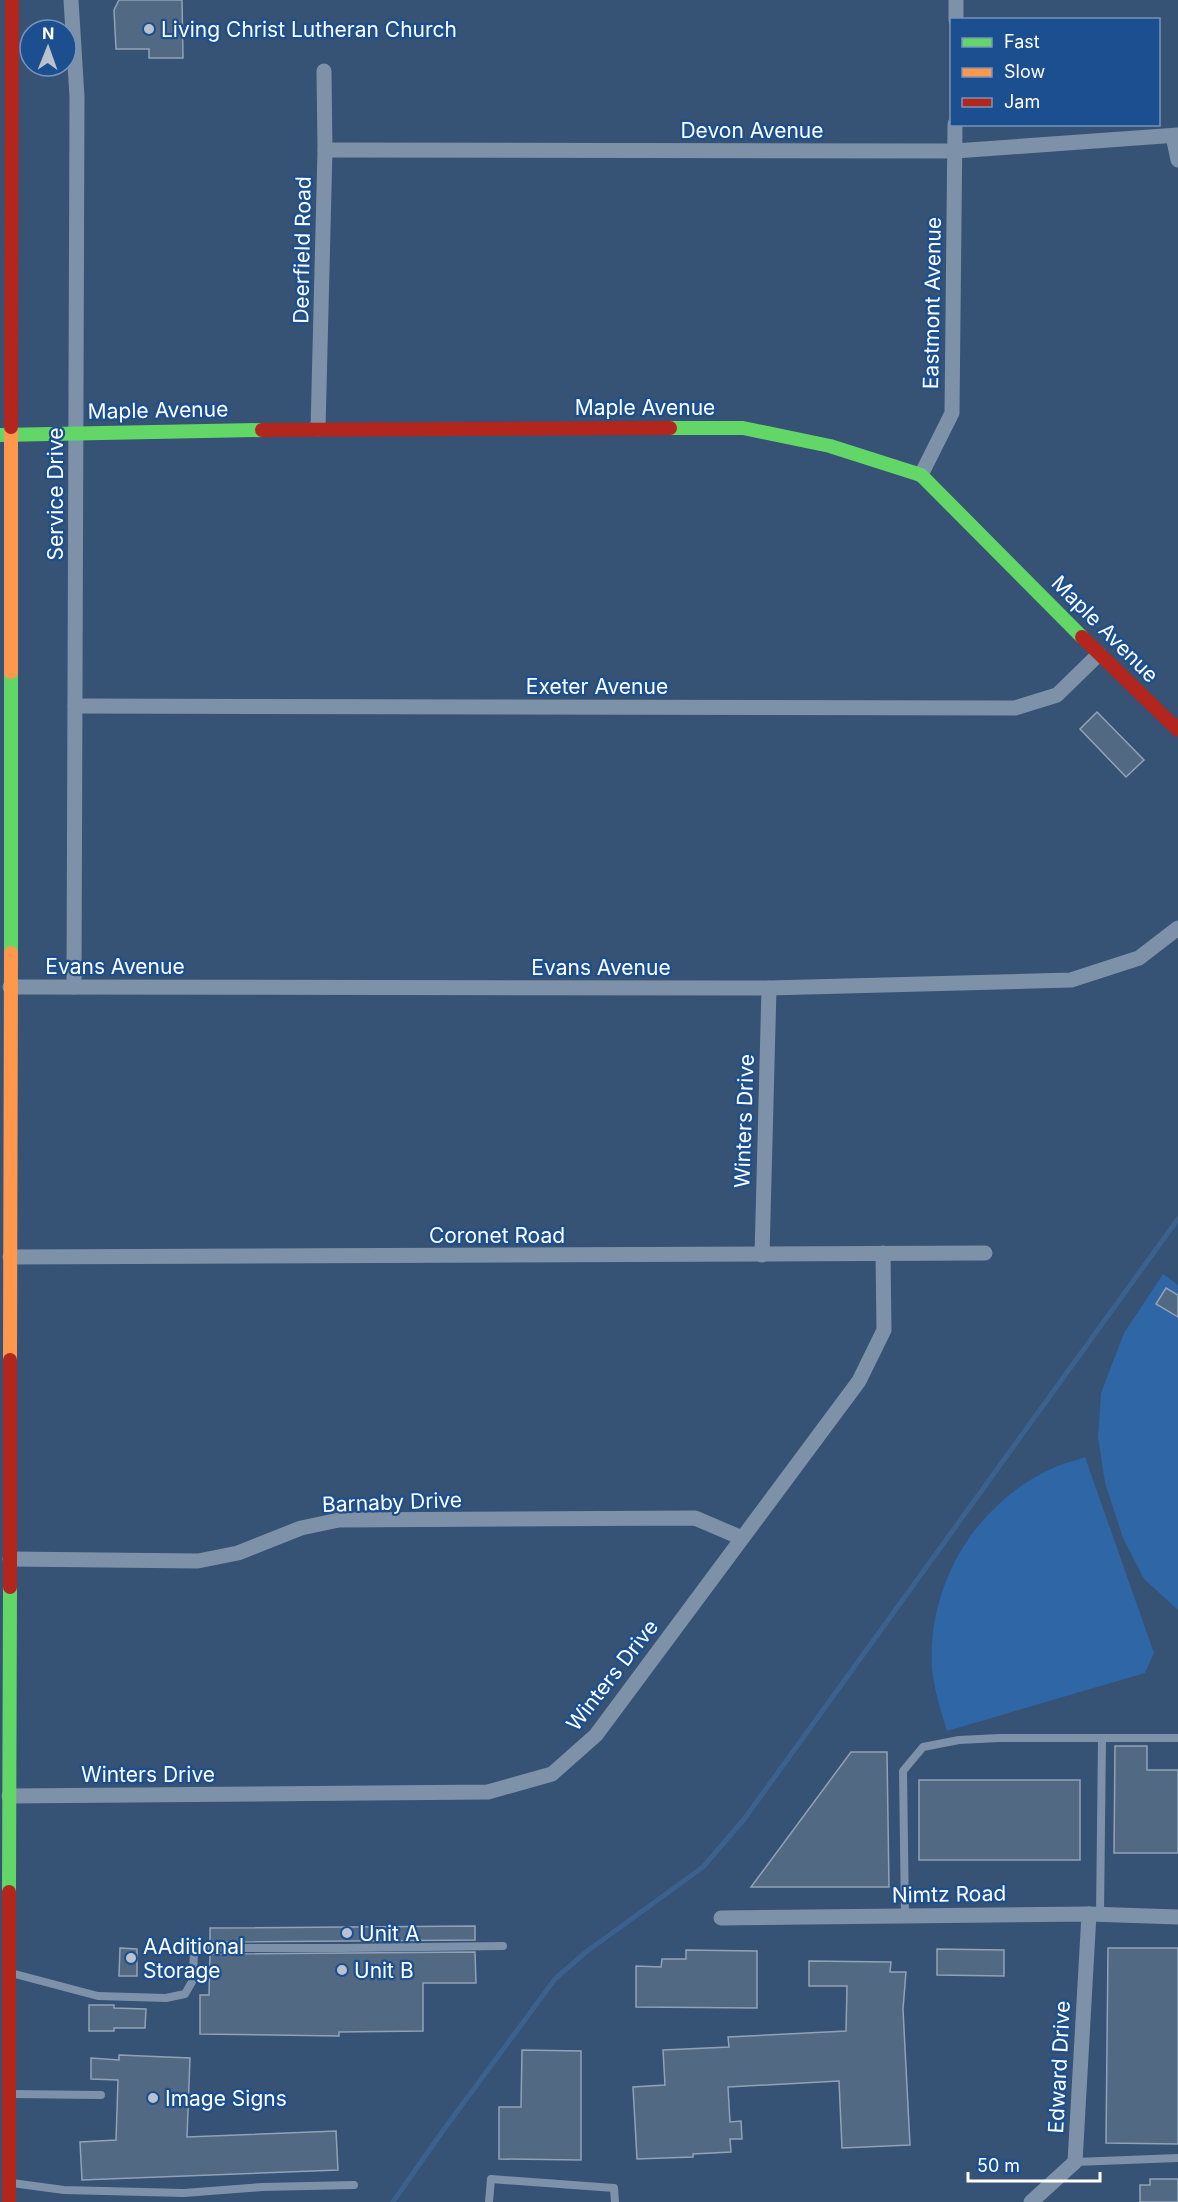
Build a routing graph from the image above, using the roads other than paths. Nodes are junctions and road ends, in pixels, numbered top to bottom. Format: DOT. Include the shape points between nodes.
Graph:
graph roads {
  1 [pos="12,0"];
  2 [pos="71,0"];
  3 [pos="956,0"];
  4 [pos="956,18"];
  5 [pos="324,72"];
  6 [pos="955,126"];
  7 [pos="1176,135"];
  8 [pos="325,150"];
  9 [pos="955,151"];
  10 [pos="1178,160"];
  11 [pos="318,429"];
  12 [pos="75,432"];
  13 [pos="6,434"];
  14 [pos="921,475"];
  15 [pos="1099,654"];
  16 [pos="5,674"];
  17 [pos="75,706"];
  18 [pos="1178,730"];
  19 [pos="1178,928"];
  20 [pos="10,987"];
  21 [pos="74,987"];
  22 [pos="769,988"];
  23 [pos="883,1253"];
  24 [pos="985,1253"];
  25 [pos="762,1255"];
  26 [pos="10,1257"];
  27 [pos="742,1538"];
  28 [pos="10,1559"];
  29 [pos="1102,1738"];
  30 [pos="1178,1738"];
  31 [pos="6,1805"];
  32 [pos="1095,1914"];
  33 [pos="905,1916"];
  34 [pos="1178,1917"];
  35 [pos="721,1918"];
  36 [pos="503,1946"];
  37 [pos="9,1972"];
  38 [pos="9,2094"];
  39 [pos="101,2095"];
  40 [pos="1178,2158"];
  41 [pos="1075,2162"];
  42 [pos="9,2182"];
  43 [pos="354,2185"];
  44 [pos="9,2202"];
  45 [pos="489,2202"];
  46 [pos="615,2202"];
  47 [pos="1030,2202"];
  1 -- 13 [label="main road"];
  2 -- 12 [label="street, Service Drive" via="77,97"];
  3 -- 4 [label="street"];
  5 -- 8 [label="street, Deerfield Road"];
  6 -- 9 [label="street, Eastmont Avenue"];
  7 -- 9 [label="street, Devon Avenue"];
  7 -- 10 [label="street"];
  8 -- 9 [label="street, Devon Avenue"];
  8 -- 11 [label="street, Deerfield Road"];
  9 -- 14 [label="street, Eastmont Avenue" via="952,413"];
  11 -- 12 [label="main road, Maple Avenue"];
  11 -- 14 [label="main road, Maple Avenue" via="743,428 830,446"];
  12 -- 13 [label="main road, Maple Avenue"];
  12 -- 17 [label="street, Service Drive"];
  13 -- 16 [label="main road"];
  14 -- 15 [label="main road, Maple Avenue"];
  15 -- 17 [label="street, Exeter Avenue" via="1057,695 1015,708"];
  15 -- 18 [label="main road, Maple Avenue"];
  16 -- 20 [label="main road"];
  17 -- 21 [label="street, Service Drive"];
  19 -- 22 [label="street, Evans Avenue" via="1139,958 1071,980"];
  20 -- 21 [label="street, Evans Avenue"];
  20 -- 26 [label="main road"];
  21 -- 22 [label="street, Evans Avenue"];
  22 -- 25 [label="street, Winters Drive"];
  23 -- 24 [label="street, Coronet Road"];
  23 -- 25 [label="street, Coronet Road"];
  23 -- 27 [label="street, Winters Drive" via="884,1329 864,1371"];
  25 -- 26 [label="street, Coronet Road"];
  26 -- 28 [label="main road"];
  27 -- 28 [label="street, Barnaby Drive" via="695,1518 339,1520 301,1528 238,1553 198,1561"];
  27 -- 31 [label="street, Winters Drive" via="596,1735 552,1774 488,1792"];
  28 -- 31 [label="main road"];
  29 -- 30 [label="lane"];
  29 -- 32 [label="lane"];
  29 -- 33 [label="lane" via="959,1740 923,1747 903,1771"];
  31 -- 37 [label="main road"];
  32 -- 33 [label="street, Nimtz Road"];
  32 -- 34 [label="street, Nimtz Road"];
  32 -- 41 [label="street, Edward Drive"];
  33 -- 35 [label="street, Nimtz Road"];
  36 -- 37 [label="lane" via="194,1948 193,1980 185,1994 166,1998 98,1996"];
  37 -- 38 [label="main road"];
  38 -- 39 [label="lane"];
  38 -- 42 [label="main road"];
  40 -- 41 [label="lane"];
  41 -- 47 [label="street, Edward Drive"];
  42 -- 43 [label="lane" via="64,2190 184,2193"];
  42 -- 44 [label="main road"];
  45 -- 46 [label="lane" via="491,2179 614,2188"];
}
